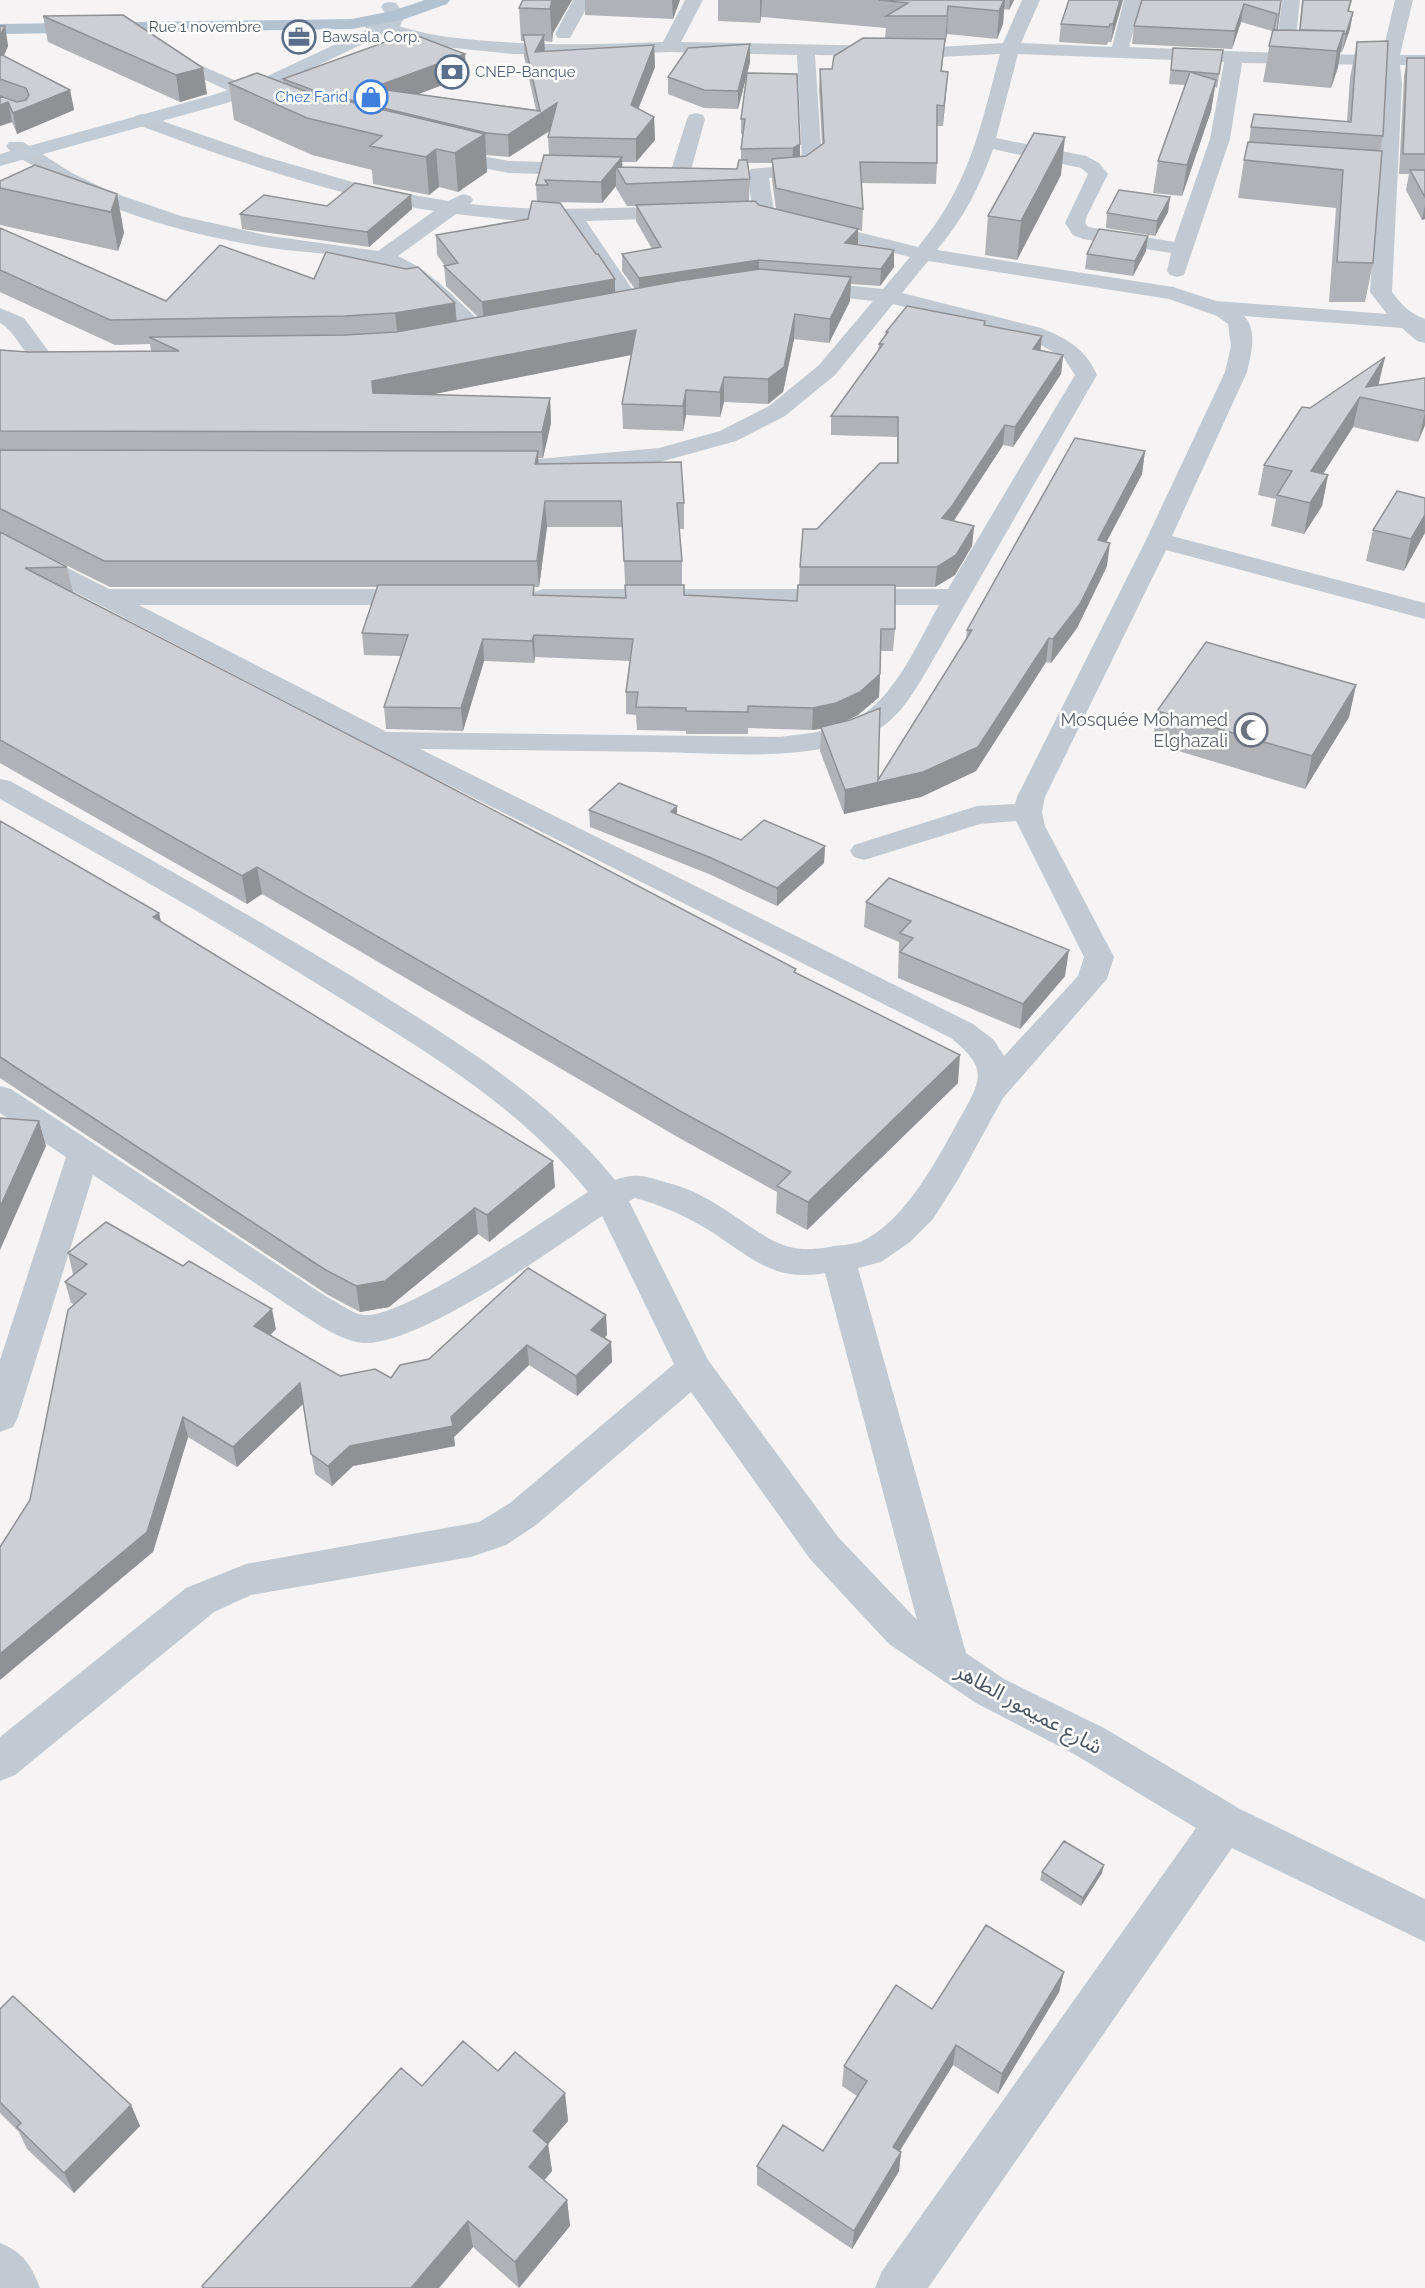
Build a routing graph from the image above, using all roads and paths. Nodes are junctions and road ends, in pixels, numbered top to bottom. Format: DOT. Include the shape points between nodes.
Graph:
graph roads {
  1 [pos="413,0"];
  2 [pos="441,0"];
  3 [pos="582,0"];
  4 [pos="694,0"];
  5 [pos="1133,0"];
  6 [pos="1291,0"];
  7 [pos="1404,0"];
  8 [pos="1027,10"];
  9 [pos="999,17"];
  10 [pos="381,18"];
  11 [pos="0,21"];
  12 [pos="0,29"];
  13 [pos="564,34"];
  14 [pos="669,47"];
  15 [pos="806,49"];
  16 [pos="1119,53"];
  17 [pos="1234,57"];
  18 [pos="173,58"];
  19 [pos="1007,58"];
  20 [pos="1284,59"];
  21 [pos="1390,60"];
  22 [pos="1425,60"];
  23 [pos="238,88"];
  24 [pos="287,111"];
  25 [pos="696,119"];
  26 [pos="142,120"];
  27 [pos="985,142"];
  28 [pos="14,150"];
  29 [pos="423,150"];
  30 [pos="0,160"];
  31 [pos="509,167"];
  32 [pos="598,169"];
  33 [pos="657,170"];
  34 [pos="681,170"];
  35 [pos="1211,170"];
  36 [pos="703,171"];
  37 [pos="1234,171"];
  38 [pos="736,172"];
  39 [pos="758,174"];
  40 [pos="1363,180"];
  41 [pos="1396,182"];
  42 [pos="1091,194"];
  43 [pos="1114,196"];
  44 [pos="1173,203"];
  45 [pos="1197,206"];
  46 [pos="451,208"];
  47 [pos="763,208"];
  48 [pos="739,209"];
  49 [pos="704,211"];
  50 [pos="573,216"];
  51 [pos="1182,249"];
  52 [pos="922,254"];
  53 [pos="382,258"];
  54 [pos="782,285"];
  55 [pos="1173,293"];
  56 [pos="889,296"];
  57 [pos="1216,307"];
  58 [pos="608,309"];
  59 [pos="0,314"];
  60 [pos="1420,327"];
  61 [pos="502,329"];
  62 [pos="10,355"];
  63 [pos="508,467"];
  64 [pos="1158,540"];
  65 [pos="0,543"];
  66 [pos="102,597"];
  67 [pos="447,597"];
  68 [pos="518,597"];
  69 [pos="958,597"];
  70 [pos="1425,611"];
  71 [pos="381,740"];
  72 [pos="0,787"];
  73 [pos="1028,812"];
  74 [pos="864,851"];
  75 [pos="991,1091"];
  76 [pos="0,1098"];
  77 [pos="83,1154"];
  78 [pos="609,1195"];
  79 [pos="839,1260"];
  80 [pos="694,1368"];
  81 [pos="0,1417"];
  82 [pos="949,1664"];
  83 [pos="0,1762"];
  84 [pos="1225,1823"];
  85 [pos="1425,1921"];
  86 [pos="0,2267"];
  87 [pos="16,2288"];
  88 [pos="899,2288"];
  1 -- 10 [label="main road, Rue 1 novembre"];
  2 -- 10 [label="main road, Rue 1 novembre"];
  3 -- 13 [label="street"];
  4 -- 14 [label="street"];
  5 -- 16 [label="street"];
  6 -- 20 [label="street"];
  7 -- 21 [label="street"];
  8 -- 9 [label="street"];
  8 -- 19 [label="street"];
  10 -- 11 [label="main road, Rue 1 novembre"];
  10 -- 12 [label="main road, Rue 1 novembre" via="320,26"];
  10 -- 14 [label="street" via="445,42 513,49"];
  10 -- 23 [label="main road" via="294,72"];
  14 -- 15 [label="street"];
  15 -- 19 [label="street"];
  15 -- 39 [label="street" via="812,162 798,171"];
  16 -- 17 [label="street"];
  16 -- 19 [label="street"];
  17 -- 20 [label="street"];
  17 -- 35 [label="street"];
  18 -- 23 [label="street"];
  19 -- 27 [label="street"];
  20 -- 21 [label="street"];
  21 -- 22 [label="street"];
  21 -- 41 [label="street"];
  23 -- 24 [label="street"];
  23 -- 26 [label="main road"];
  23 -- 28 [label="main road"];
  25 -- 34 [label="street"];
  26 -- 28 [label="main road"];
  26 -- 46 [label="street" via="269,164"];
  27 -- 42 [label="street" via="1088,163 1098,174"];
  27 -- 52 [label="street" via="971,184 945,228"];
  28 -- 30 [label="main road"];
  28 -- 53 [label="street" via="80,186 145,211 269,242"];
  29 -- 31 [label="street"];
  31 -- 32 [label="street"];
  31 -- 46 [label="street"];
  33 -- 34 [label="street"];
  34 -- 36 [label="street"];
  35 -- 37 [label="street"];
  35 -- 45 [label="street"];
  38 -- 39 [label="street"];
  39 -- 47 [label="street"];
  40 -- 41 [label="street"];
  41 -- 60 [label="street" via="1381,292 1391,308"];
  42 -- 43 [label="street"];
  42 -- 51 [label="street" via="1076,217 1080,231"];
  44 -- 45 [label="street"];
  45 -- 51 [label="street"];
  46 -- 50 [label="street"];
  46 -- 53 [label="street"];
  47 -- 48 [label="street"];
  47 -- 52 [label="street" via="773,218"];
  49 -- 50 [label="street"];
  50 -- 58 [label="street" via="600,260 643,303"];
  51 -- 55 [label="street"];
  52 -- 55 [label="street"];
  52 -- 56 [label="street"];
  53 -- 61 [label="street" via="423,281 467,335"];
  54 -- 56 [label="street"];
  55 -- 57 [label="street"];
  56 -- 63 [label="street" via="827,370 777,411 728,436 660,455"];
  56 -- 69 [label="street" via="1054,340 1072,353 1086,375"];
  57 -- 60 [label="street"];
  57 -- 64 [label="street" via="1239,322 1242,346 1238,364"];
  59 -- 62 [label="street" via="53,356"];
  64 -- 70 [label="street"];
  64 -- 73 [label="street" via="1031,797"];
  65 -- 66 [label="street"];
  66 -- 67 [label="street"];
  66 -- 71 [label="street"];
  68 -- 69 [label="street"];
  69 -- 71 [label="street" via="896,699 874,720 831,737 779,745"];
  71 -- 75 [label="street" via="962,1031 983,1048 994,1066"];
  72 -- 78 [label="street, شارع عميمور الطاهر" via="279,944 487,1076 567,1144"];
  73 -- 74 [label="street" via="976,815"];
  73 -- 75 [label="street" via="1037,841 1099,957 1098,966 1092,979"];
  75 -- 79 [label="street" via="921,1209 898,1233 869,1253"];
  76 -- 77 [label="street"];
  77 -- 78 [label="street" via="315,1306 366,1329 402,1321 450,1296"];
  77 -- 81 [label="street"];
  78 -- 79 [label="street" via="633,1186 673,1197 780,1259 806,1264"];
  78 -- 80 [label="street, شارع عميمور الطاهر"];
  79 -- 82 [label="street"];
  80 -- 82 [label="street, شارع عميمور الطاهر" via="824,1548 903,1632"];
  80 -- 83 [label="street" via="523,1514 492,1534 471,1541 246,1580 220,1590 200,1600"];
  82 -- 84 [label="street, شارع عميمور الطاهر" via="990,1691 1089,1741"];
  84 -- 85 [label="street, شارع عميمور الطاهر"];
  84 -- 88 [label="street"];
  86 -- 87 [label="street"];
}
